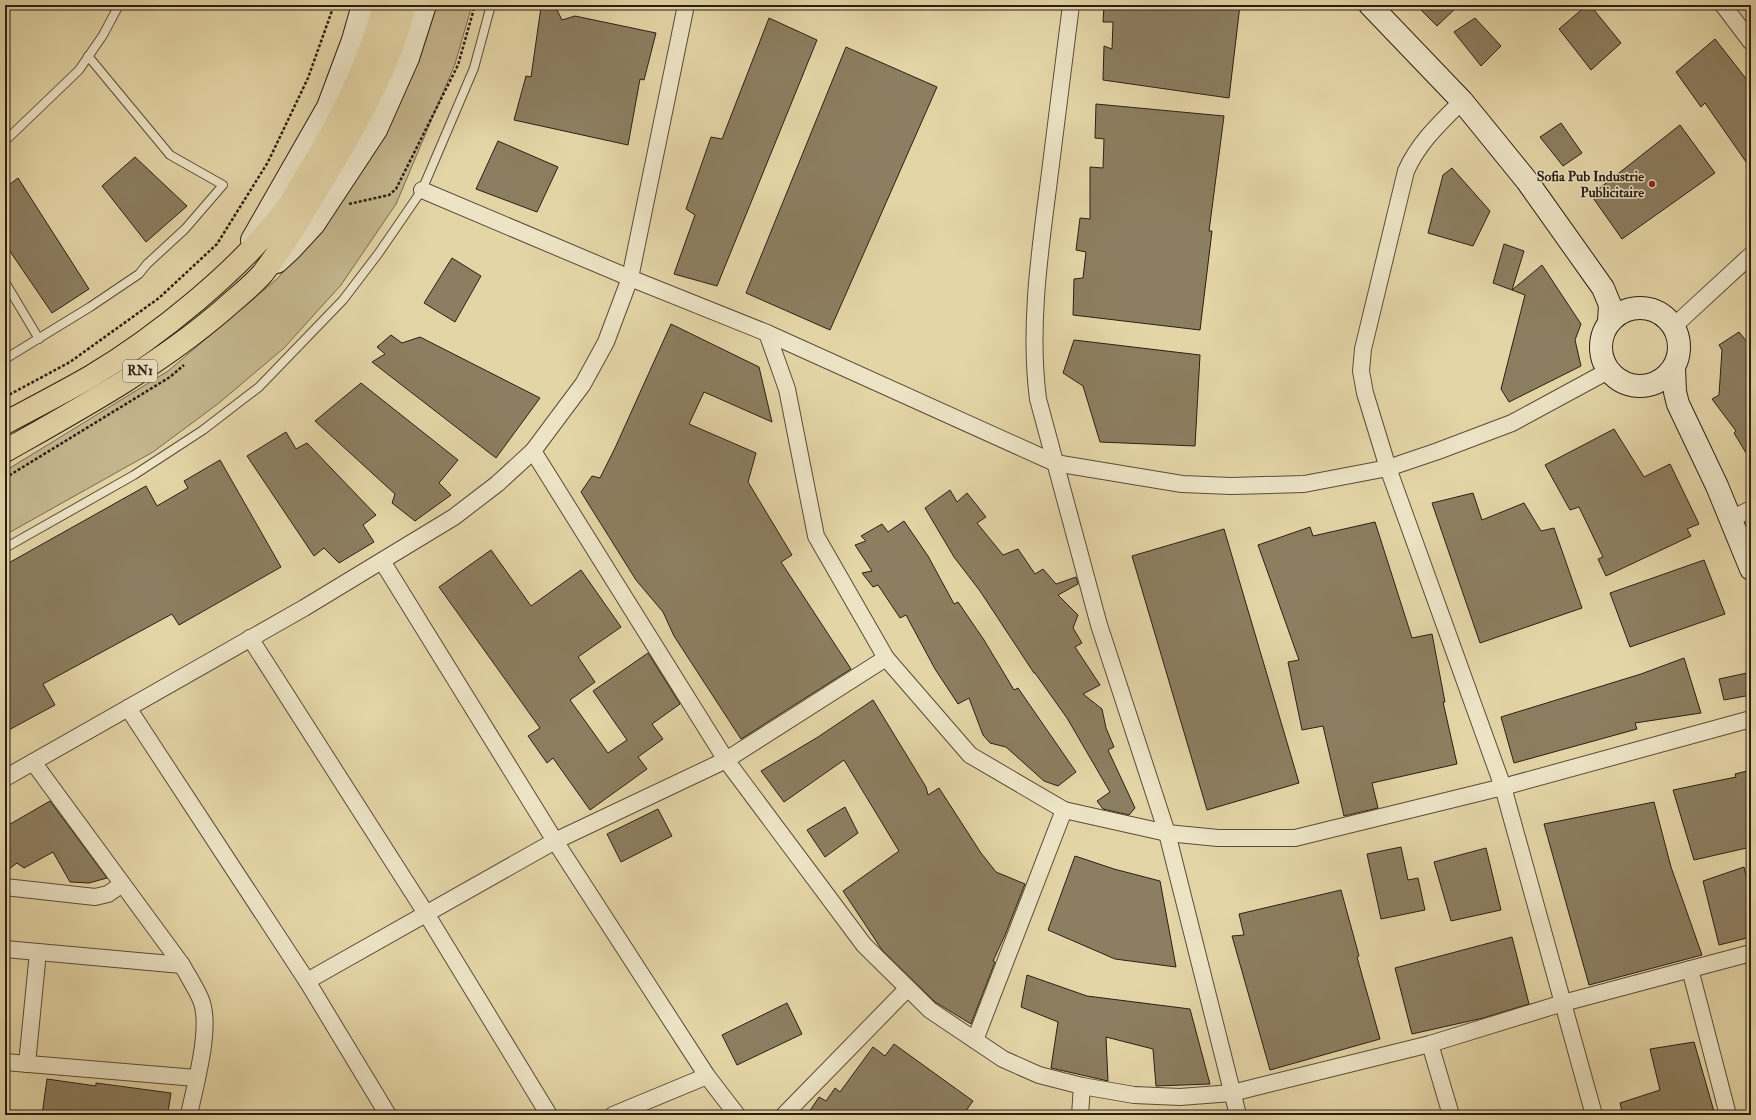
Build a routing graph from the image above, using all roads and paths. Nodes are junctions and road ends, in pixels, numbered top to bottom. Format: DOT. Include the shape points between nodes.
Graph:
graph roads {
  1 [pos="119,5"];
  2 [pos="363,5"];
  3 [pos="384,5"];
  4 [pos="405,5"];
  5 [pos="425,5"];
  6 [pos="491,5"];
  7 [pos="686,5"];
  8 [pos="1071,5"];
  9 [pos="1370,5"];
  10 [pos="1723,5"];
  11 [pos="1751,42"];
  12 [pos="88,56"];
  13 [pos="1462,101"];
  14 [pos="5,141"];
  15 [pos="422,190"];
  16 [pos="1751,255"];
  17 [pos="242,258"];
  18 [pos="262,274"];
  19 [pos="630,278"];
  20 [pos="5,282"];
  21 [pos="1603,288"];
  22 [pos="1636,308"];
  23 [pos="1609,322"];
  24 [pos="1674,326"];
  25 [pos="767,332"];
  26 [pos="39,339"];
  27 [pos="5,359"];
  28 [pos="1674,368"];
  29 [pos="1608,370"];
  30 [pos="1644,386"];
  31 [pos="1683,415"];
  32 [pos="5,423"];
  33 [pos="5,451"];
  34 [pos="533,451"];
  35 [pos="1054,463"];
  36 [pos="1388,468"];
  37 [pos="1751,509"];
  38 [pos="1731,519"];
  39 [pos="5,548"];
  40 [pos="382,561"];
  41 [pos="1751,569"];
  42 [pos="250,638"];
  43 [pos="886,658"];
  44 [pos="128,708"];
  45 [pos="1751,719"];
  46 [pos="726,760"];
  47 [pos="33,762"];
  48 [pos="5,778"];
  49 [pos="1503,787"];
  50 [pos="1064,810"];
  51 [pos="1167,834"];
  52 [pos="555,841"];
  53 [pos="122,884"];
  54 [pos="5,887"];
  55 [pos="427,915"];
  56 [pos="5,949"];
  57 [pos="38,952"];
  58 [pos="1751,953"];
  59 [pos="182,965"];
  60 [pos="1690,968"];
  61 [pos="307,981"];
  62 [pos="907,989"];
  63 [pos="1563,1003"];
  64 [pos="975,1040"];
  65 [pos="1430,1044"];
  66 [pos="5,1062"];
  67 [pos="26,1064"];
  68 [pos="707,1076"];
  69 [pos="196,1078"];
  70 [pos="1082,1086"];
  71 [pos="1232,1093"];
  72 [pos="189,1115"];
  73 [pos="388,1115"];
  74 [pos="549,1115"];
  75 [pos="613,1115"];
  76 [pos="737,1115"];
  77 [pos="784,1115"];
  78 [pos="1080,1115"];
  79 [pos="1238,1115"];
  80 [pos="1451,1115"];
  81 [pos="1594,1115"];
  82 [pos="1728,1115"];
  1 -- 12 [label="lane"];
  2 -- 17 [label="street" via="328,107"];
  3 -- 17 [label="highway, RN1" via="369,53 343,114 288,205"];
  4 -- 18 [label="highway, RN1" via="376,87 358,121"];
  5 -- 18 [label="street" via="408,58 376,130 314,224 290,250"];
  6 -- 15 [label="lane" via="474,68"];
  7 -- 19 [label="street"];
  8 -- 35 [label="street" via="1041,242 1034,329 1034,368 1038,399"];
  9 -- 13 [label="street"];
  10 -- 11 [label="street"];
  12 -- 14 [label="lane" via="79,70"];
  12 -- 26 [label="lane" via="170,155 223,185 185,229 139,274"];
  13 -- 21 [label="street" via="1527,181"];
  13 -- 36 [label="street" via="1427,136 1406,171 1363,349 1361,371 1365,393"];
  15 -- 19 [label="street"];
  15 -- 39 [label="lane" via="343,300 259,387 203,430 134,474"];
  16 -- 24 [label="street"];
  17 -- 32 [label="highway, RN1" via="211,288 148,338 90,377"];
  18 -- 33 [label="highway, RN1" via="193,335 101,397"];
  19 -- 25 [label="street"];
  19 -- 34 [label="street" via="606,342 583,384"];
  20 -- 26 [label="lane"];
  21 -- 22 [label="street"];
  21 -- 23 [label="street" via="1610,305"];
  22 -- 23 [label="street" via="1626,310"];
  22 -- 24 [label="street" via="1658,312"];
  23 -- 29 [label="street" via="1601,346 1602,359"];
  24 -- 28 [label="street" via="1680,347"];
  25 -- 35 [label="street"];
  25 -- 43 [label="street" via="787,389 816,536"];
  26 -- 27 [label="lane"];
  28 -- 30 [label="street" via="1661,381"];
  28 -- 31 [label="street" via="1675,392"];
  29 -- 30 [label="street" via="1624,383"];
  29 -- 36 [label="street" via="1512,423 1438,452"];
  30 -- 31 [label="street" via="1667,397"];
  31 -- 38 [label="street"];
  34 -- 40 [label="street" via="497,484 454,517"];
  34 -- 46 [label="street"];
  35 -- 36 [label="street" via="1182,484 1230,486 1304,484"];
  35 -- 51 [label="street" via="1099,625"];
  36 -- 49 [label="street"];
  37 -- 38 [label="street"];
  38 -- 41 [label="street"];
  40 -- 42 [label="street"];
  40 -- 52 [label="street"];
  42 -- 44 [label="street"];
  42 -- 55 [label="street"];
  43 -- 46 [label="street"];
  43 -- 50 [label="street" via="970,755"];
  44 -- 47 [label="street"];
  44 -- 61 [label="street"];
  45 -- 49 [label="street"];
  46 -- 52 [label="street"];
  46 -- 62 [label="street" via="864,945"];
  47 -- 48 [label="street"];
  47 -- 53 [label="street"];
  49 -- 51 [label="street" via="1295,838 1218,838"];
  49 -- 63 [label="street"];
  50 -- 51 [label="street"];
  50 -- 64 [label="street"];
  51 -- 71 [label="street"];
  52 -- 55 [label="street"];
  52 -- 68 [label="street"];
  53 -- 54 [label="street" via="108,894 89,897"];
  53 -- 59 [label="street"];
  55 -- 61 [label="street"];
  55 -- 74 [label="street"];
  56 -- 57 [label="street"];
  57 -- 59 [label="street"];
  57 -- 67 [label="street"];
  58 -- 60 [label="street"];
  59 -- 69 [label="street" via="202,1001 205,1020"];
  60 -- 63 [label="street"];
  60 -- 82 [label="street"];
  61 -- 73 [label="street"];
  62 -- 64 [label="street" via="930,1010"];
  62 -- 77 [label="street"];
  63 -- 65 [label="street"];
  63 -- 81 [label="street"];
  64 -- 70 [label="street" via="1003,1059 1039,1075"];
  65 -- 71 [label="street"];
  65 -- 80 [label="street"];
  66 -- 67 [label="street"];
  67 -- 69 [label="street"];
  68 -- 75 [label="street"];
  68 -- 76 [label="street"];
  69 -- 72 [label="street"];
  70 -- 71 [label="street" via="1134,1095 1180,1097"];
  70 -- 78 [label="street"];
  71 -- 79 [label="street"];
}
